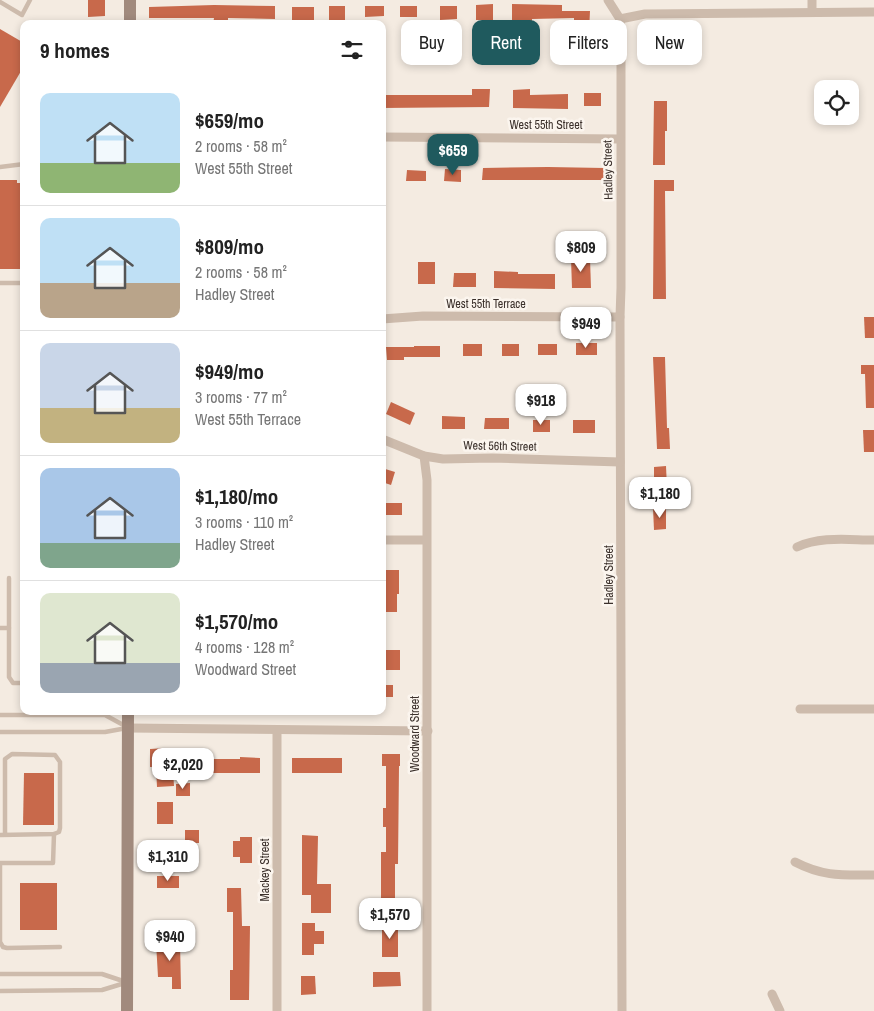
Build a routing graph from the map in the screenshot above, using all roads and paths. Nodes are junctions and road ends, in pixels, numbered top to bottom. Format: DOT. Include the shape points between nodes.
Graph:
graph roads {
  1 [pos="30,0"];
  2 [pos="130,0"];
  3 [pos="608,0"];
  4 [pos="812,0"];
  5 [pos="0,2"];
  6 [pos="812,12"];
  7 [pos="874,12"];
  8 [pos="620,19"];
  9 [pos="130,20"];
  10 [pos="386,137"];
  11 [pos="620,139"];
  12 [pos="20,164"];
  13 [pos="0,167"];
  14 [pos="20,283"];
  15 [pos="0,284"];
  16 [pos="620,317"];
  17 [pos="386,319"];
  18 [pos="386,441"];
  19 [pos="424,456"];
  20 [pos="620,462"];
  21 [pos="386,540"];
  22 [pos="426,540"];
  23 [pos="874,540"];
  24 [pos="797,547"];
  25 [pos="10,578"];
  26 [pos="0,628"];
  27 [pos="9,628"];
  28 [pos="20,683"];
  29 [pos="800,709"];
  30 [pos="874,709"];
  31 [pos="0,715"];
  32 [pos="128,715"];
  33 [pos="128,728"];
  34 [pos="277,730"];
  35 [pos="0,732"];
  36 [pos="428,732"];
  37 [pos="54,834"];
  38 [pos="3,835"];
  39 [pos="795,862"];
  40 [pos="874,875"];
  41 [pos="60,947"];
  42 [pos="0,974"];
  43 [pos="127,982"];
  44 [pos="0,991"];
  45 [pos="772,994"];
  46 [pos="127,1011"];
  47 [pos="277,1011"];
  48 [pos="427,1011"];
  49 [pos="622,1011"];
  50 [pos="780,1011"];
  1 -- 5 [label="lane" via="22,14"];
  2 -- 9 [label="main road"];
  3 -- 8 [label="street"];
  4 -- 6 [label="street"];
  6 -- 7 [label="street"];
  6 -- 8 [label="street" via="645,14"];
  8 -- 11 [label="street, Hadley Street"];
  10 -- 11 [label="street, West 55th Street"];
  11 -- 16 [label="street, Hadley Street"];
  12 -- 13 [label="lane"];
  14 -- 15 [label="lane"];
  16 -- 17 [label="street, West 55th Terrace"];
  16 -- 20 [label="street, Hadley Street"];
  18 -- 19 [label="street, West 56th Street"];
  19 -- 20 [label="street, West 56th Street"];
  19 -- 22 [label="street, Woodward Street"];
  20 -- 49 [label="street, Hadley Street"];
  21 -- 22 [label="street"];
  22 -- 36 [label="street, Woodward Street"];
  23 -- 24 [label="street" via="821,540"];
  25 -- 27 [label="lane"];
  26 -- 27 [label="lane"];
  27 -- 28 [label="lane" via="9,677 13,683"];
  29 -- 30 [label="street"];
  31 -- 33 [label="lane" via="105,715"];
  32 -- 33 [label="main road"];
  33 -- 34 [label="street"];
  33 -- 35 [label="lane" via="104,732"];
  33 -- 43 [label="main road"];
  34 -- 36 [label="street"];
  34 -- 47 [label="street, Mackey Street"];
  36 -- 48 [label="street, Woodward Street"];
  37 -- 38 [label="lane"];
  37 -- 38 [label="lane" via="60,828 58,758 54,755 12,754 5,759"];
  37 -- 41 [label="lane" via="53,862 0,864 0,942 7,948"];
  39 -- 40 [label="street" via="832,875"];
  42 -- 43 [label="lane" via="102,974"];
  43 -- 44 [label="lane" via="102,990"];
  43 -- 46 [label="main road"];
  45 -- 50 [label="street"];
}
